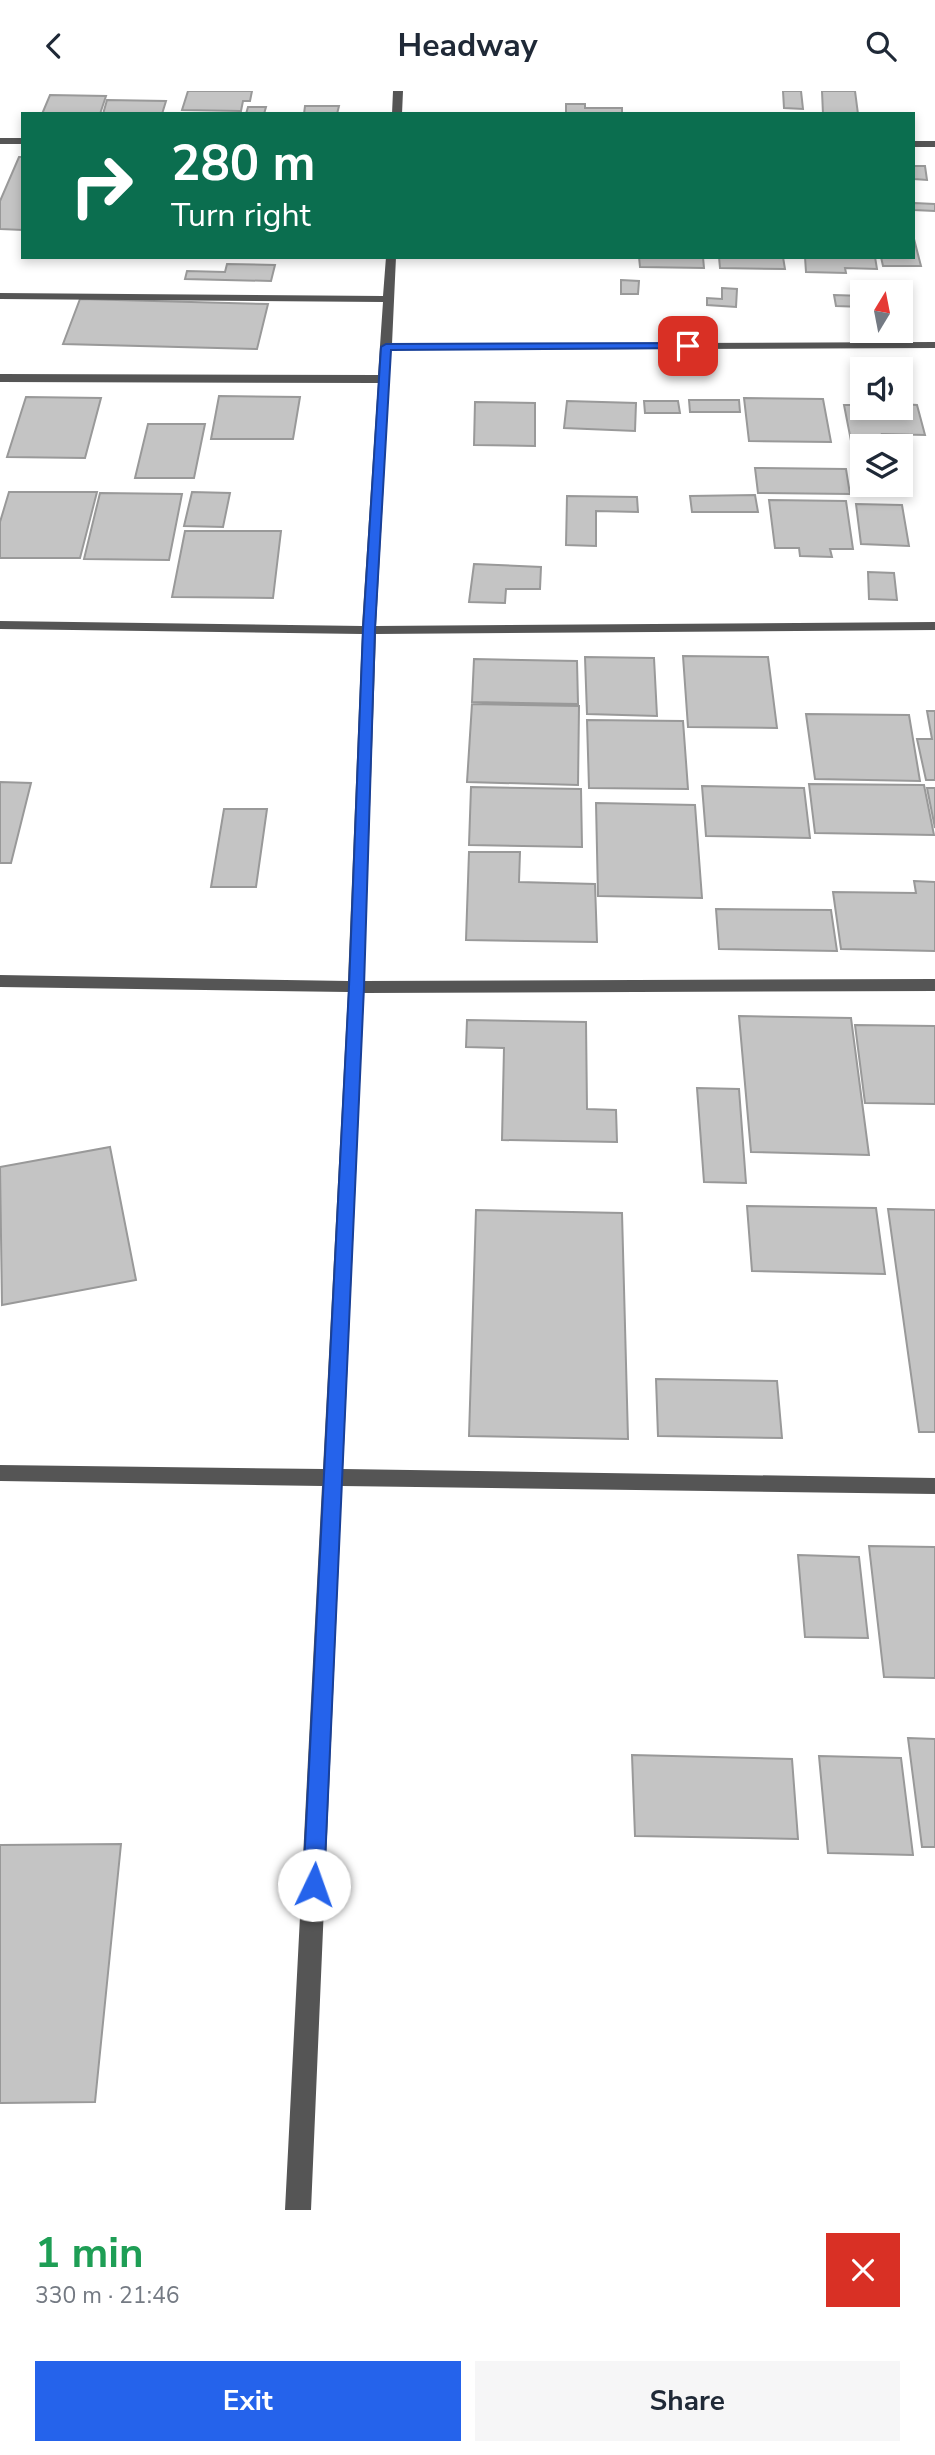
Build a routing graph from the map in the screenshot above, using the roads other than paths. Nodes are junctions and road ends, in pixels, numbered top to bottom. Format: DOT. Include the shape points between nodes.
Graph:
graph roads {
  1 [pos="398,91"];
  2 [pos="397,112"];
  3 [pos="0,141"];
  4 [pos="21,141"];
  5 [pos="915,144"];
  6 [pos="935,144"];
  7 [pos="391,259"];
  8 [pos="0,296"];
  9 [pos="389,299"];
  10 [pos="935,345"];
  11 [pos="386,347"];
  12 [pos="0,378"];
  13 [pos="385,379"];
  14 [pos="0,625"];
  15 [pos="935,626"];
  16 [pos="369,629"];
  17 [pos="0,981"];
  18 [pos="935,985"];
  19 [pos="356,987"];
  20 [pos="0,1473"];
  21 [pos="333,1478"];
  22 [pos="935,1486"];
  23 [pos="298,2210"];
  1 -- 2 [label="street"];
  3 -- 4 [label="street"];
  5 -- 6 [label="street"];
  7 -- 9 [label="street"];
  8 -- 9 [label="street"];
  9 -- 11 [label="street"];
  10 -- 11 [label="street"];
  11 -- 13 [label="street"];
  12 -- 13 [label="street"];
  13 -- 16 [label="street"];
  14 -- 16 [label="street"];
  15 -- 16 [label="street"];
  16 -- 19 [label="street"];
  17 -- 19 [label="street"];
  18 -- 19 [label="street"];
  19 -- 21 [label="street"];
  20 -- 21 [label="street"];
  21 -- 22 [label="street"];
  21 -- 23 [label="street"];
}
